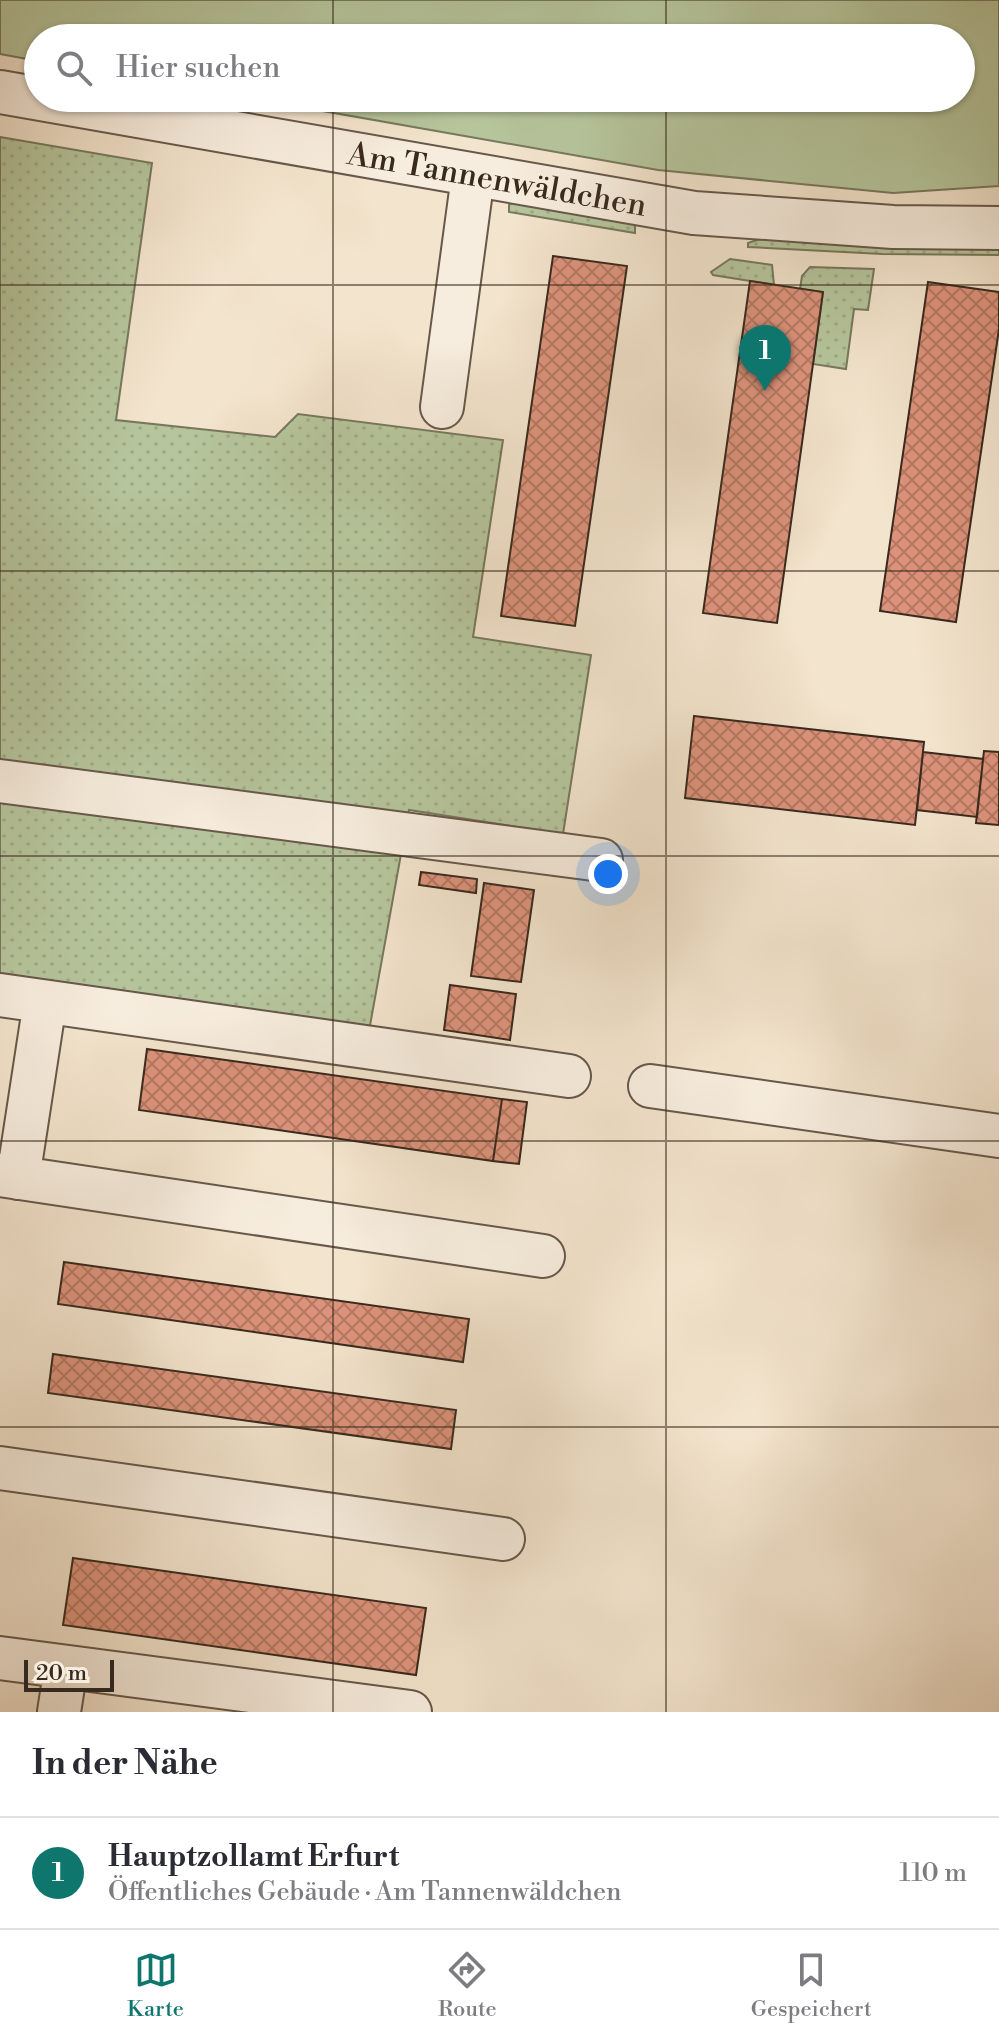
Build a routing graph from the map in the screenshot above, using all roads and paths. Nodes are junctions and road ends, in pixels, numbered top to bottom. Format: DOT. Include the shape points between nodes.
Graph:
graph roads {
  1 [pos="0,92"];
  2 [pos="24,96"];
  3 [pos="113,112"];
  4 [pos="473,176"];
  5 [pos="999,228"];
  6 [pos="442,407"];
  7 [pos="0,781"];
  8 [pos="601,860"];
  9 [pos="0,995"];
  10 [pos="45,1002"];
  11 [pos="569,1076"];
  12 [pos="650,1086"];
  13 [pos="999,1136"];
  14 [pos="9,1177"];
  15 [pos="543,1256"];
  16 [pos="0,1468"];
  17 [pos="503,1539"];
  18 [pos="0,1658"];
  19 [pos="66,1667"];
  20 [pos="59,1712"];
  21 [pos="410,1712"];
  1 -- 2 [label="street, Am Tannenwäldchen"];
  3 -- 4 [label="street, Am Tannenwäldchen"];
  4 -- 5 [label="street, Am Tannenwäldchen" via="731,217"];
  4 -- 6 [label="street"];
  7 -- 8 [label="street"];
  9 -- 10 [label="street"];
  10 -- 11 [label="street"];
  10 -- 14 [label="street"];
  12 -- 13 [label="street"];
  14 -- 15 [label="street"];
  16 -- 17 [label="street"];
  18 -- 19 [label="street"];
  19 -- 20 [label="street"];
  19 -- 21 [label="street"];
}
